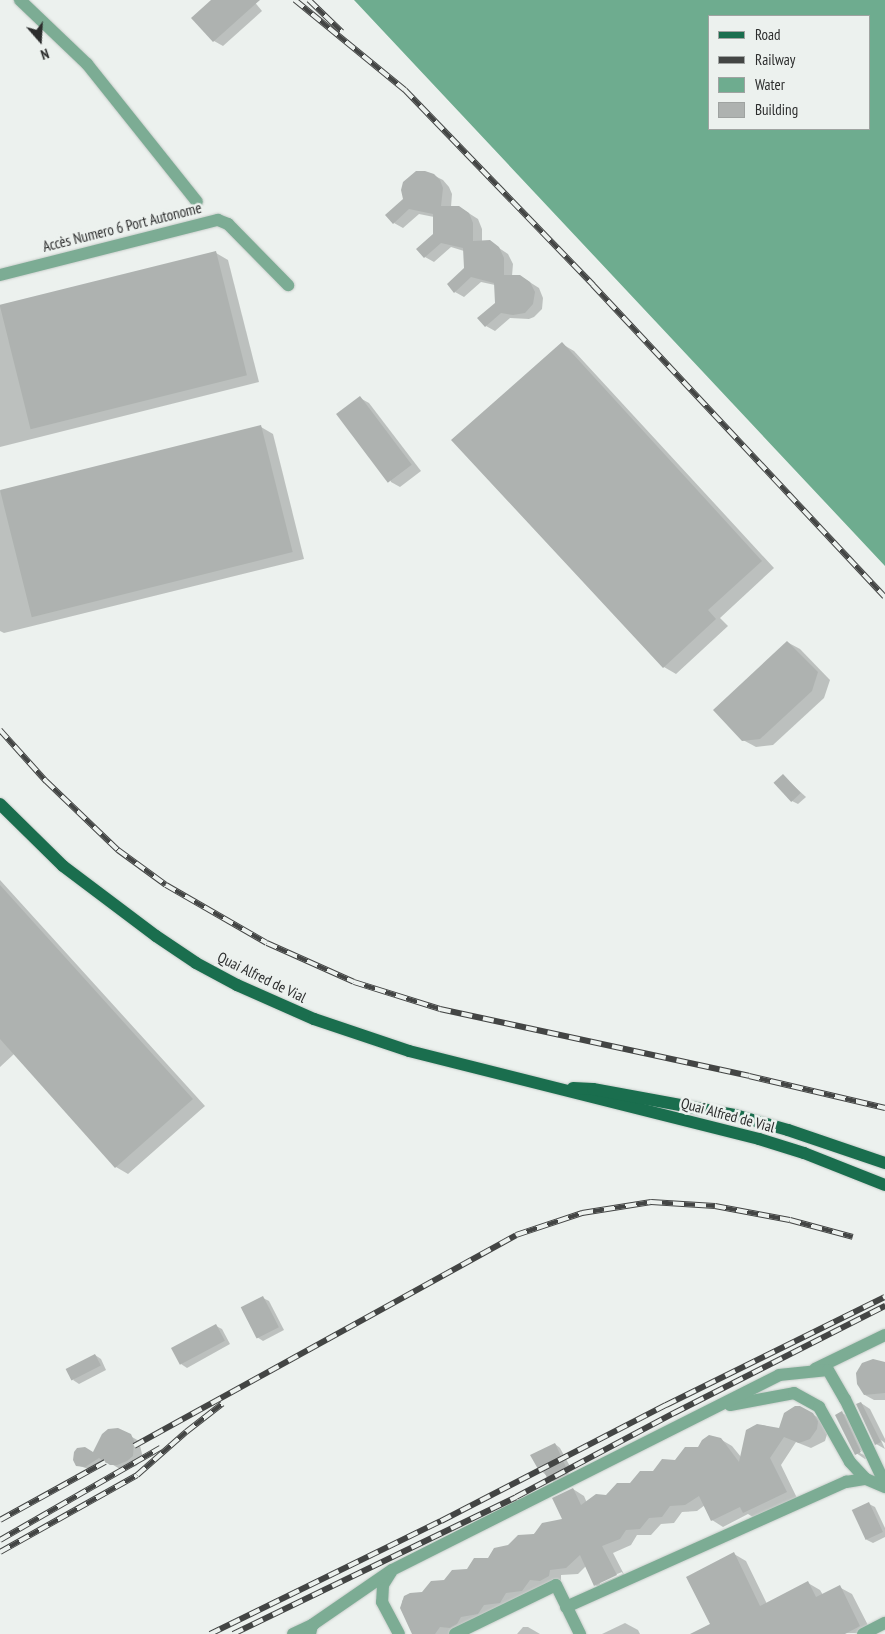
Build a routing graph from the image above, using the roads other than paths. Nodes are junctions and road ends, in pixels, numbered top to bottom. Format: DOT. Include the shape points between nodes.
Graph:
graph roads {
  1 [pos="20,0"];
  2 [pos="197,202"];
  3 [pos="0,275"];
  4 [pos="288,284"];
  5 [pos="0,804"];
  6 [pos="558,1087"];
  7 [pos="882,1161"];
  8 [pos="885,1185"];
  9 [pos="885,1334"];
  10 [pos="808,1372"];
  11 [pos="716,1407"];
  12 [pos="866,1479"];
  13 [pos="885,1485"];
  14 [pos="392,1570"];
  15 [pos="566,1607"];
  16 [pos="885,1623"];
  17 [pos="312,1629"];
  18 [pos="293,1634"];
  19 [pos="398,1634"];
  20 [pos="455,1634"];
  21 [pos="580,1634"];
  22 [pos="863,1634"];
  1 -- 2 [label="lane" via="88,64"];
  3 -- 4 [label="lane, Accès Numero 6 Port Autonome" via="218,220 228,224"];
  5 -- 6 [label="main road, Quai Alfred de Vial" via="63,866 128,917 196,963 237,985 364,1037"];
  6 -- 7 [label="main road, Quai Alfred de Vial" via="593,1089 736,1114"];
  6 -- 8 [label="main road, Quai Alfred de Vial" via="759,1139"];
  9 -- 10 [label="lane"];
  10 -- 11 [label="lane" via="779,1375"];
  10 -- 13 [label="lane" via="828,1370 846,1399"];
  11 -- 12 [label="lane" via="794,1393 819,1407 850,1462"];
  11 -- 14 [label="lane"];
  12 -- 13 [label="lane"];
  12 -- 15 [label="lane" via="846,1482"];
  14 -- 17 [label="lane"];
  14 -- 19 [label="lane" via="384,1585 382,1602"];
  15 -- 20 [label="lane" via="556,1584"];
  15 -- 21 [label="lane"];
  16 -- 22 [label="lane"];
  17 -- 18 [label="lane"];
}
